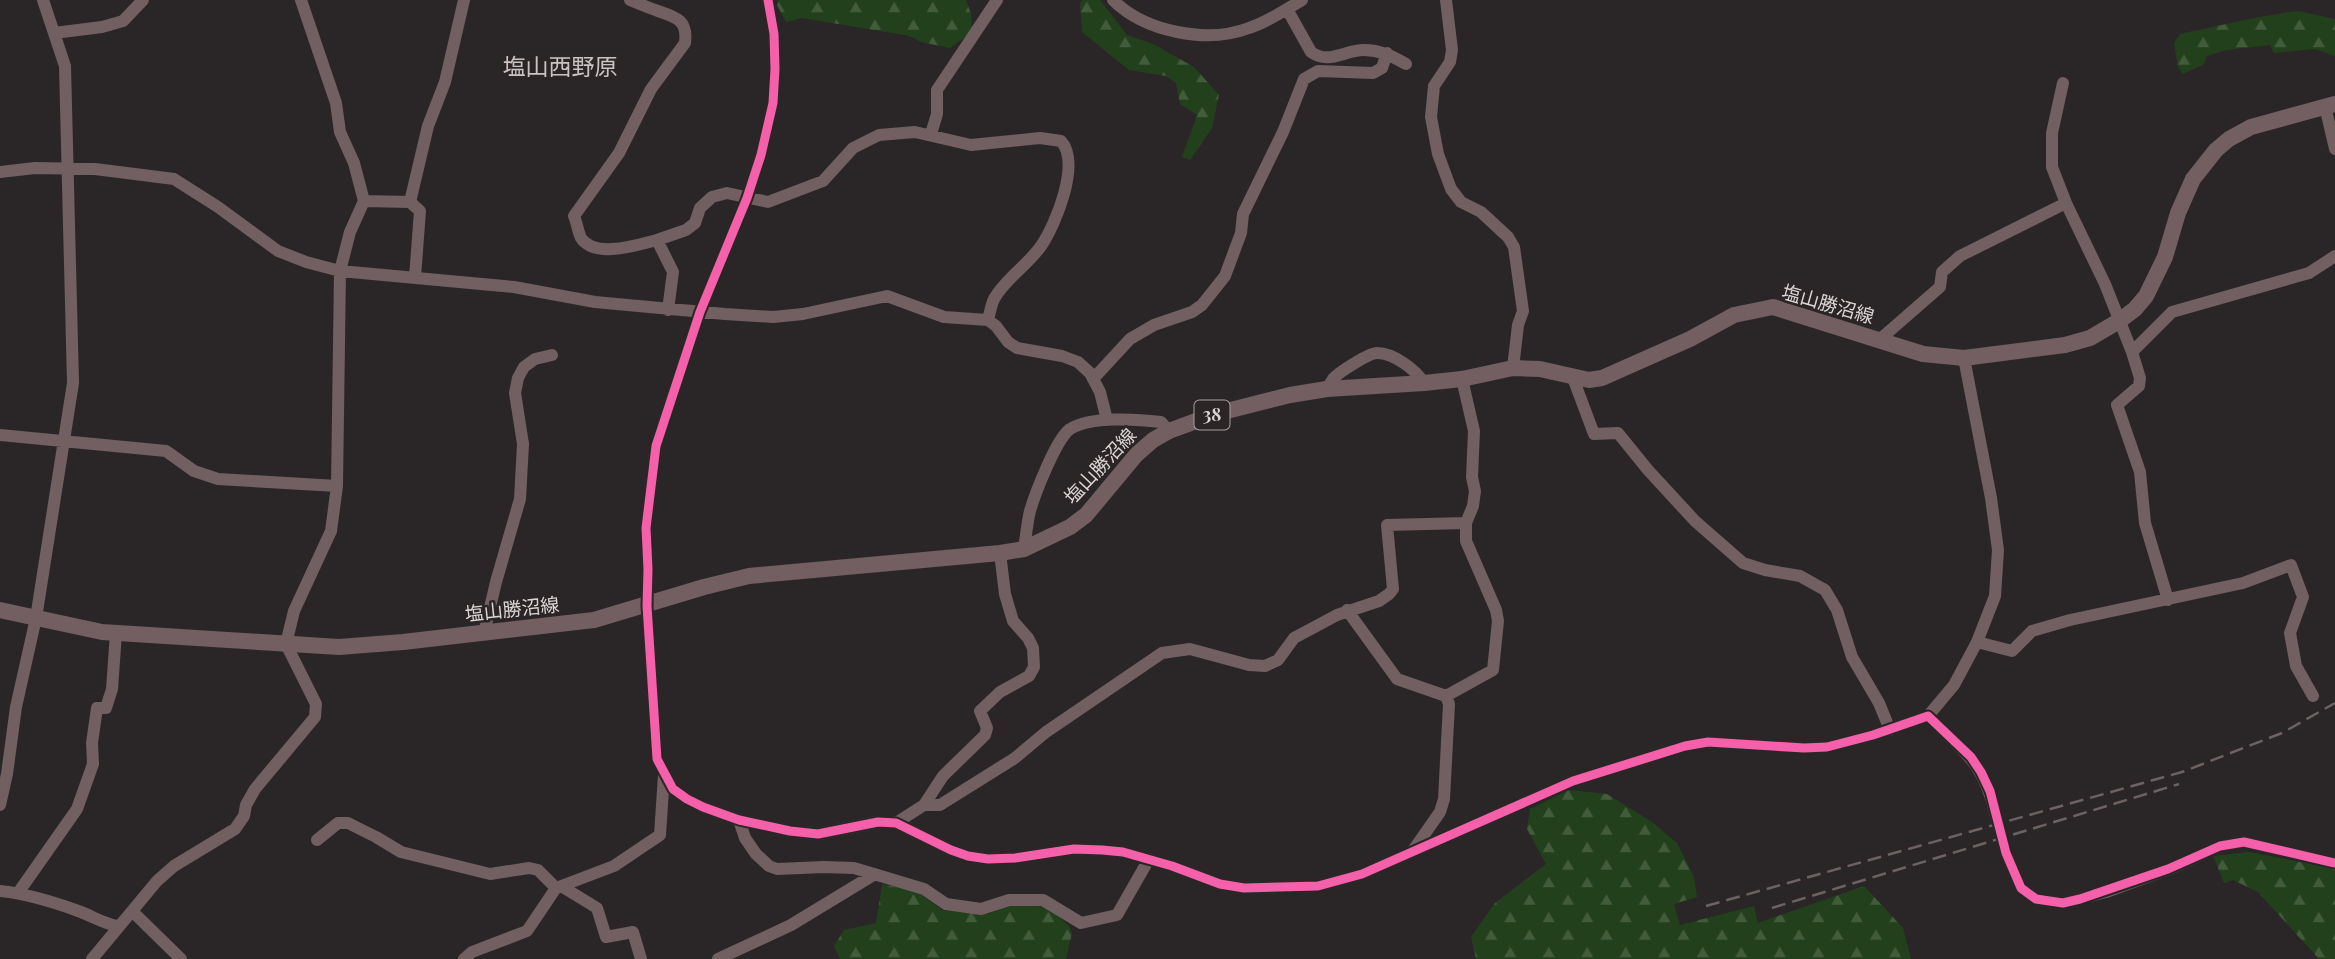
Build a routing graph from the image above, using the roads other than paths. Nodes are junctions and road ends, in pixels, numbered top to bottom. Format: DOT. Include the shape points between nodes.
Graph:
graph roads {
  1 [pos="43,0"];
  2 [pos="143,0"];
  3 [pos="301,0"];
  4 [pos="464,0"];
  5 [pos="630,0"];
  6 [pos="768,0"];
  7 [pos="997,0"];
  8 [pos="1113,0"];
  9 [pos="1302,0"];
  10 [pos="1446,0"];
  11 [pos="1287,9"];
  12 [pos="54,33"];
  13 [pos="1387,53"];
  14 [pos="1406,65"];
  15 [pos="2063,83"];
  16 [pos="2330,105"];
  17 [pos="931,134"];
  18 [pos="2335,149"];
  19 [pos="68,169"];
  20 [pos="0,172"];
  21 [pos="747,198"];
  22 [pos="364,201"];
  23 [pos="410,201"];
  24 [pos="2066,203"];
  25 [pos="657,240"];
  26 [pos="2335,256"];
  27 [pos="340,271"];
  28 [pos="415,277"];
  29 [pos="667,310"];
  30 [pos="700,312"];
  31 [pos="988,320"];
  32 [pos="2119,321"];
  33 [pos="1878,341"];
  34 [pos="2132,352"];
  35 [pos="552,355"];
  36 [pos="1964,358"];
  37 [pos="1513,368"];
  38 [pos="1573,378"];
  39 [pos="1093,379"];
  40 [pos="1462,379"];
  41 [pos="1424,383"];
  42 [pos="1327,389"];
  43 [pos="1107,420"];
  44 [pos="1169,431"];
  45 [pos="0,435"];
  46 [pos="64,441"];
  47 [pos="337,486"];
  48 [pos="1465,523"];
  49 [pos="1024,549"];
  50 [pos="1000,553"];
  51 [pos="2168,600"];
  52 [pos="647,606"];
  53 [pos="0,610"];
  54 [pos="1347,610"];
  55 [pos="36,618"];
  56 [pos="116,633"];
  57 [pos="484,633"];
  58 [pos="1977,642"];
  59 [pos="286,644"];
  60 [pos="1446,696"];
  61 [pos="2313,696"];
  62 [pos="1928,716"];
  63 [pos="1890,730"];
  64 [pos="664,774"];
  65 [pos="0,805"];
  66 [pos="924,805"];
  67 [pos="1996,816"];
  68 [pos="740,820"];
  69 [pos="896,823"];
  70 [pos="317,840"];
  71 [pos="1411,852"];
  72 [pos="2006,853"];
  73 [pos="1149,859"];
  74 [pos="2335,863"];
  75 [pos="875,874"];
  76 [pos="559,887"];
  77 [pos="0,891"];
  78 [pos="18,893"];
  79 [pos="132,911"];
  80 [pos="118,926"];
  81 [pos="92,959"];
  82 [pos="181,959"];
  83 [pos="464,959"];
  84 [pos="641,959"];
  85 [pos="718,959"];
  1 -- 12 [label="street"];
  2 -- 12 [label="street" via="123,21"];
  3 -- 22 [label="street"];
  4 -- 23 [label="street"];
  5 -- 25 [label="street" via="675,16 687,34 685,43 652,89 619,153 574,216 581,238 592,247 617,249"];
  6 -- 21 [label="street" via="774,34 773,103"];
  7 -- 17 [label="street" via="937,90"];
  8 -- 11 [label="street" via="1152,24 1219,36 1250,28"];
  9 -- 11 [label="street"];
  10 -- 37 [label="street" via="1452,50 1450,62 1434,86 1431,117 1451,189 1514,247 1523,311"];
  11 -- 13 [label="street" via="1317,57 1362,50"];
  12 -- 19 [label="street" via="65,66"];
  13 -- 14 [label="street"];
  13 -- 39 [label="street" via="1382,68 1373,73 1318,71 1304,79 1242,214 1241,233 1224,276 1202,305 1130,339"];
  15 -- 24 [label="street" via="2052,133 2052,167"];
  16 -- 18 [label="street"];
  16 -- 32 [label="main road, 塩山勝沼線 / 38" via="2250,127 2204,163 2186,194 2158,275 2135,309"];
  17 -- 21 [label="street" via="879,135 853,148 823,181 768,202"];
  17 -- 31 [label="street" via="971,145 1054,138 1067,148 1070,157 1062,200 1041,246 994,299"];
  19 -- 20 [label="street"];
  19 -- 27 [label="street" via="174,179 278,251"];
  19 -- 46 [label="street" via="73,383"];
  21 -- 25 [label="street" via="727,193 712,197 700,208 695,223"];
  21 -- 30 [label="street"];
  22 -- 23 [label="street"];
  22 -- 27 [label="street"];
  23 -- 28 [label="street" via="420,211"];
  24 -- 32 [label="street"];
  24 -- 33 [label="street" via="1961,256 1942,272 1940,286"];
  25 -- 29 [label="street" via="673,272"];
  26 -- 34 [label="street" via="2309,273 2172,312"];
  27 -- 28 [label="street"];
  27 -- 47 [label="street"];
  28 -- 29 [label="street"];
  29 -- 30 [label="street"];
  30 -- 31 [label="street" via="773,317 887,296 944,317"];
  30 -- 52 [label="street" via="656,446 646,528"];
  31 -- 39 [label="street" via="1017,348 1078,362"];
  32 -- 34 [label="street"];
  32 -- 36 [label="main road, 塩山勝沼線 / 38" via="2090,338 2065,345"];
  33 -- 36 [label="main road, 塩山勝沼線 / 38" via="1923,354"];
  33 -- 38 [label="main road, 塩山勝沼線 / 38" via="1773,307 1734,315 1602,378"];
  34 -- 51 [label="street" via="2139,386 2117,405 2140,472 2145,523"];
  35 -- 57 [label="street" via="524,367 515,393 523,444 520,499"];
  36 -- 58 [label="street" via="1998,550 1995,596"];
  37 -- 38 [label="main road, 塩山勝沼線 / 38"];
  37 -- 40 [label="main road, 塩山勝沼線 / 38"];
  38 -- 63 [label="street" via="1594,434 1618,433 1716,541 1751,567 1800,576 1825,590 1837,610 1856,666"];
  39 -- 43 [label="street"];
  40 -- 41 [label="main road, 塩山勝沼線 / 38"];
  40 -- 48 [label="street" via="1474,431 1474,499"];
  41 -- 42 [label="main road, 塩山勝沼線 / 38"];
  41 -- 42 [label="street" via="1417,372 1377,353 1334,378"];
  42 -- 44 [label="main road, 塩山勝沼線 / 38" via="1215,414"];
  43 -- 44 [label="street, 塩山勝沼線 / 38" via="1161,422"];
  43 -- 49 [label="street, 塩山勝沼線 / 38" via="1081,425 1058,442 1030,510"];
  44 -- 49 [label="main road, 塩山勝沼線 / 38" via="1136,456 1086,515"];
  45 -- 46 [label="street"];
  46 -- 47 [label="street" via="166,451 194,471 218,479"];
  46 -- 55 [label="street"];
  47 -- 59 [label="street" via="331,531 294,611"];
  48 -- 54 [label="street" via="1387,525 1393,589 1379,601"];
  48 -- 60 [label="street" via="1466,541 1496,610 1494,665 1493,670"];
  49 -- 50 [label="main road, 塩山勝沼線 / 38"];
  50 -- 52 [label="main road, 塩山勝沼線 / 38" via="748,576"];
  50 -- 66 [label="street" via="1013,621 1033,648 1034,667 980,711 985,735 943,776"];
  51 -- 58 [label="street" via="2032,631 2012,651"];
  51 -- 61 [label="street" via="2243,583 2291,565 2302,597 2290,633 2296,666"];
  52 -- 57 [label="main road, 塩山勝沼線 / 38" via="594,620"];
  52 -- 64 [label="street" via="656,750"];
  53 -- 55 [label="main road, 塩山勝沼線 / 38"];
  54 -- 60 [label="street" via="1397,679"];
  54 -- 66 [label="street" via="1294,638 1278,660 1265,666 1190,649 1162,653 1015,758 940,805"];
  55 -- 56 [label="main road, 塩山勝沼線 / 38"];
  55 -- 65 [label="street"];
  56 -- 59 [label="main road, 塩山勝沼線 / 38"];
  56 -- 78 [label="street" via="112,689 106,708 97,708 93,765 77,809"];
  57 -- 59 [label="main road, 塩山勝沼線 / 38" via="339,647"];
  58 -- 62 [label="street" via="1954,685"];
  59 -- 79 [label="street" via="316,704 315,717 255,789 234,829 174,866"];
  60 -- 71 [label="street" via="1444,799"];
  62 -- 63 [label="street"];
  62 -- 67 [label="street" via="1971,757 1990,791"];
  63 -- 71 [label="street" via="1827,747 1685,746 1573,781"];
  64 -- 68 [label="street" via="673,789 687,799"];
  64 -- 76 [label="street" via="660,835 614,866"];
  66 -- 69 [label="street"];
  68 -- 69 [label="street" via="818,834 878,822"];
  68 -- 75 [label="street" via="745,838 769,866 854,868"];
  69 -- 73 [label="street" via="951,850 988,859 1074,849 1123,852"];
  70 -- 76 [label="street" via="338,823 348,823 401,852 490,874 529,868"];
  71 -- 73 [label="street" via="1362,874 1318,886 1278,888 1220,884"];
  72 -- 74 [label="street" via="2021,888 2036,899 2063,903 2130,883 2220,846 2244,842"];
  73 -- 75 [label="street" via="1117,915 1082,923 1043,900 1009,901 981,909 946,904 924,889"];
  75 -- 85 [label="street" via="791,925"];
  76 -- 83 [label="street" via="527,931"];
  76 -- 84 [label="street" via="597,908 606,937 633,932"];
  77 -- 78 [label="street"];
  78 -- 80 [label="street"];
  79 -- 80 [label="street"];
  79 -- 82 [label="street"];
  80 -- 81 [label="street"];
}
